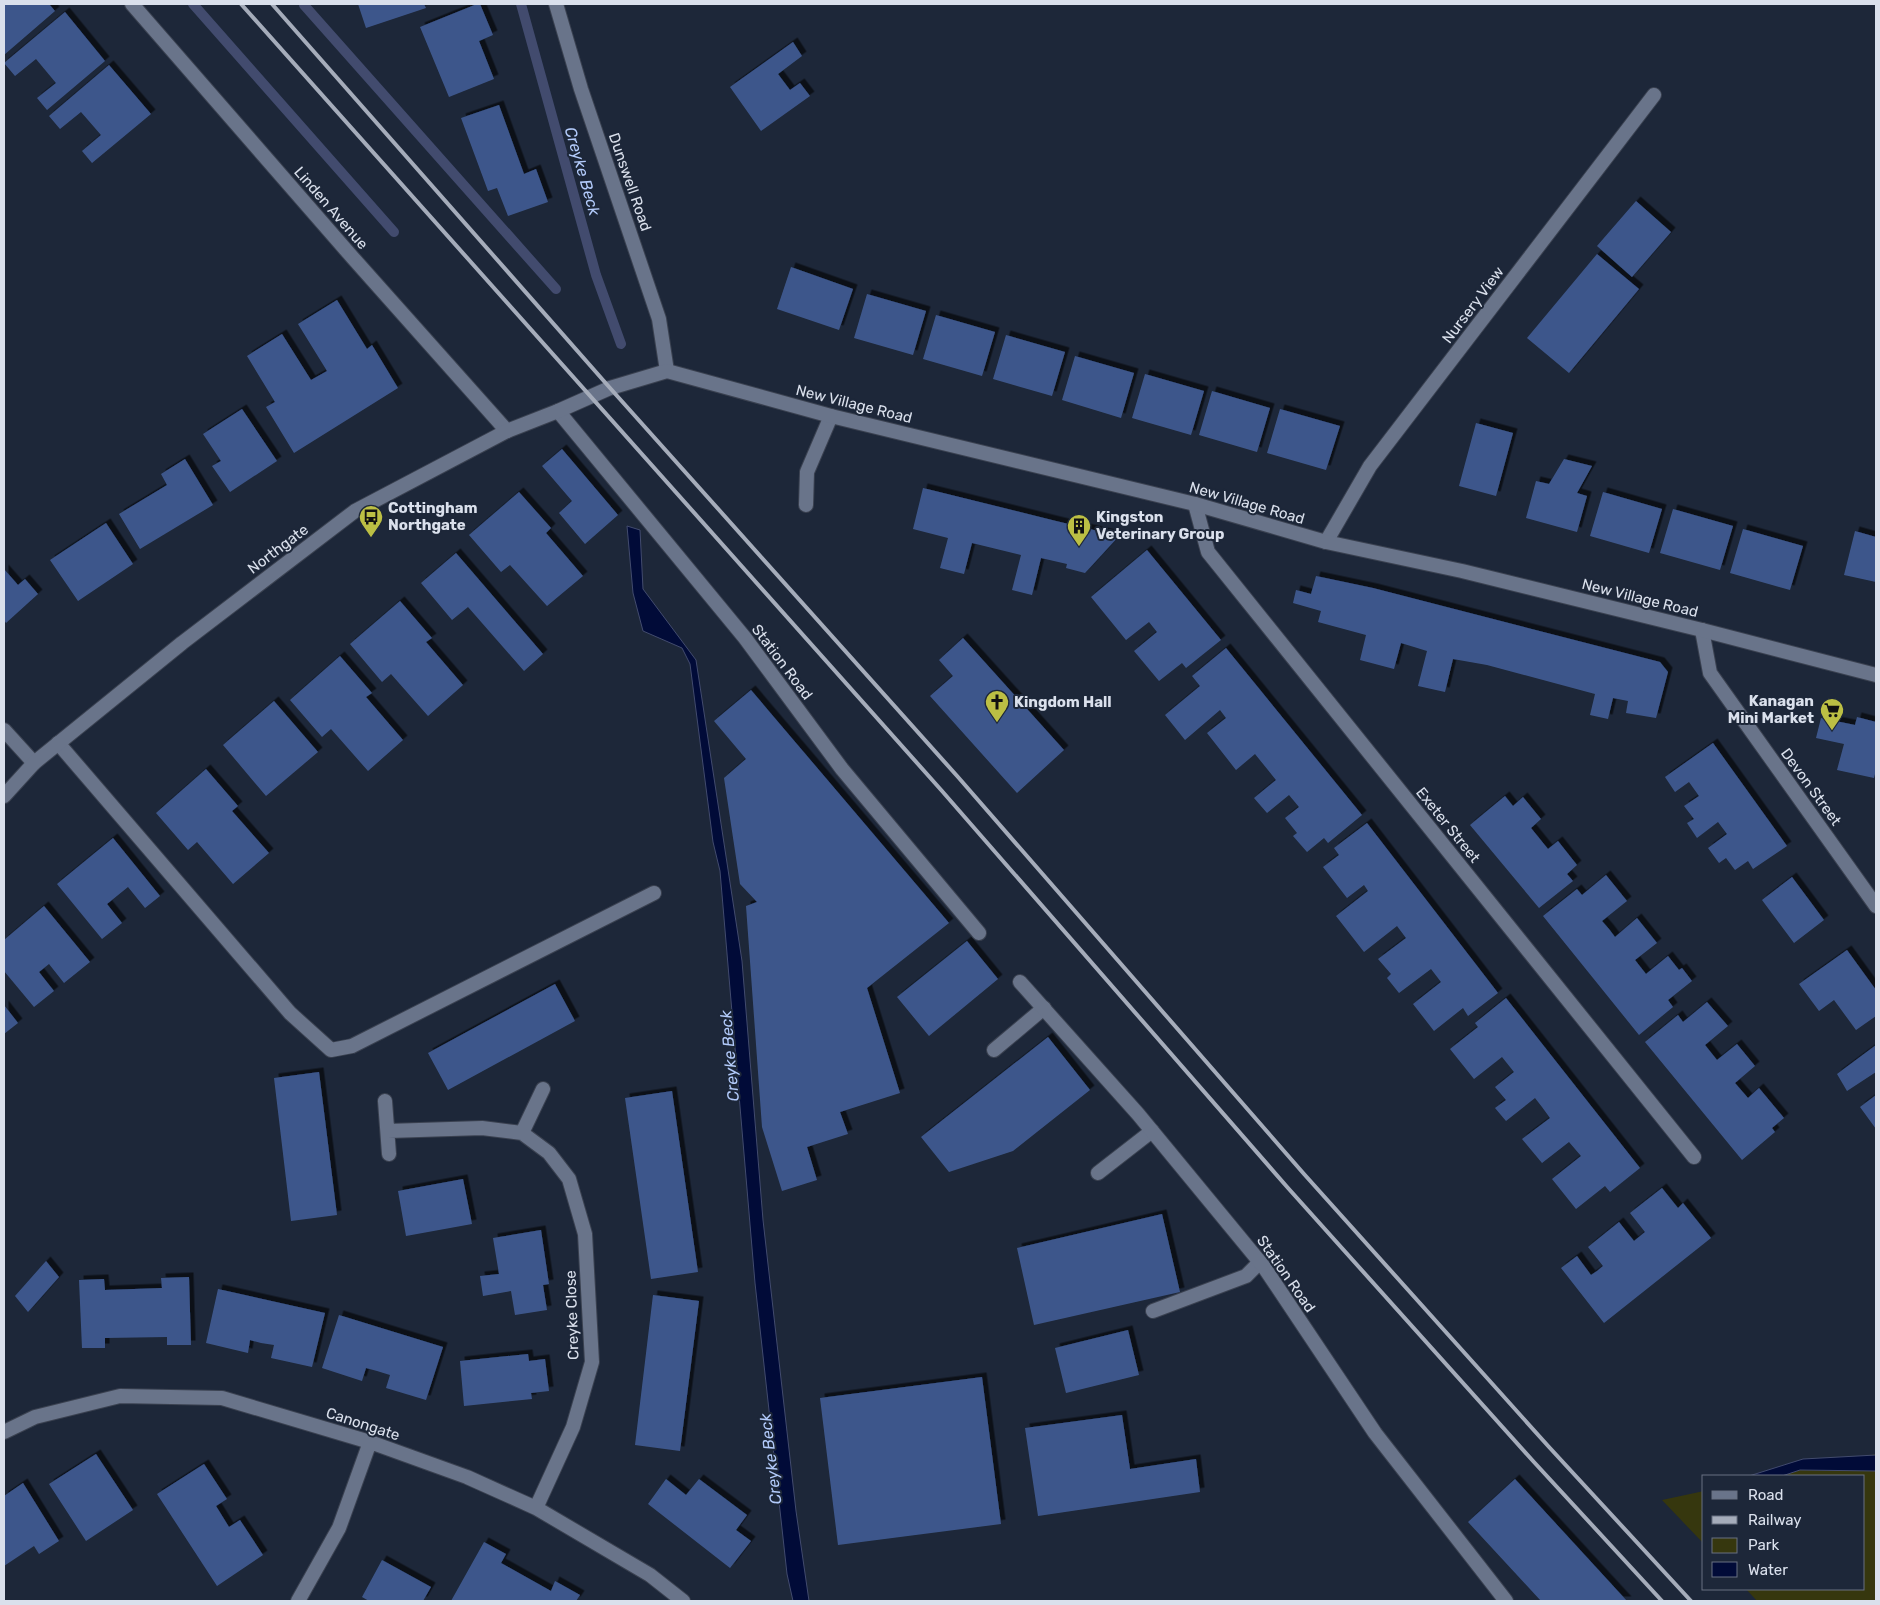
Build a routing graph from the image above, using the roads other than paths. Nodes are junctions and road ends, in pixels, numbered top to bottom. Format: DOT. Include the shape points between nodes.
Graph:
graph roads {
  1 [pos="132,4"];
  2 [pos="556,4"];
  3 [pos="1654,95"];
  4 [pos="666,371"];
  5 [pos="558,411"];
  6 [pos="831,416"];
  7 [pos="507,431"];
  8 [pos="1195,504"];
  9 [pos="806,505"];
  10 [pos="1326,542"];
  11 [pos="1702,630"];
  12 [pos="1876,675"];
  13 [pos="4,730"];
  14 [pos="58,743"];
  15 [pos="34,763"];
  16 [pos="4,796"];
  17 [pos="654,893"];
  18 [pos="1876,906"];
  19 [pos="979,933"];
  20 [pos="1020,982"];
  21 [pos="1044,1008"];
  22 [pos="994,1050"];
  23 [pos="543,1089"];
  24 [pos="385,1101"];
  25 [pos="388,1131"];
  26 [pos="1152,1131"];
  27 [pos="522,1133"];
  28 [pos="388,1154"];
  29 [pos="1694,1157"];
  30 [pos="1098,1173"];
  31 [pos="1260,1262"];
  32 [pos="1153,1311"];
  33 [pos="4,1432"];
  34 [pos="370,1442"];
  35 [pos="536,1508"];
  36 [pos="298,1601"];
  37 [pos="683,1601"];
  38 [pos="1506,1601"];
  1 -- 7 [label="street, Linden Avenue"];
  2 -- 4 [label="street, Dunswell Road" via="581,90 659,318"];
  3 -- 10 [label="street, Nursery View" via="1370,466"];
  4 -- 5 [label="street, Northgate" via="610,388"];
  4 -- 6 [label="street, New Village Road"];
  5 -- 7 [label="street, Northgate"];
  5 -- 19 [label="street, Station Road" via="745,638 842,769"];
  6 -- 8 [label="street, New Village Road"];
  6 -- 9 [label="street" via="807,472"];
  7 -- 14 [label="street, Northgate" via="355,511"];
  8 -- 10 [label="street, New Village Road"];
  8 -- 29 [label="street, Exeter Street" via="1208,552"];
  10 -- 11 [label="street, New Village Road" via="1462,571"];
  11 -- 12 [label="street, New Village Road"];
  11 -- 18 [label="street, Devon Street" via="1710,673"];
  13 -- 15 [label="street"];
  14 -- 15 [label="street, Northgate"];
  14 -- 17 [label="street" via="290,1013 331,1050 352,1046"];
  15 -- 16 [label="street, Northgate"];
  20 -- 21 [label="street, Station Road"];
  21 -- 22 [label="street"];
  21 -- 26 [label="street, Station Road"];
  23 -- 27 [label="street"];
  24 -- 25 [label="street"];
  25 -- 27 [label="street, Creyke Close" via="482,1128"];
  25 -- 28 [label="street"];
  26 -- 30 [label="street"];
  26 -- 31 [label="street, Station Road"];
  27 -- 35 [label="street, Creyke Close" via="549,1153 569,1179 586,1234 592,1362 573,1427"];
  31 -- 32 [label="street" via="1246,1276"];
  31 -- 38 [label="street, Station Road" via="1375,1433"];
  33 -- 34 [label="street, Canongate" via="35,1417 120,1396 222,1398"];
  34 -- 35 [label="street, Canongate" via="466,1477"];
  34 -- 36 [label="street" via="339,1528"];
  35 -- 37 [label="street, Canongate" via="650,1575"];
}
